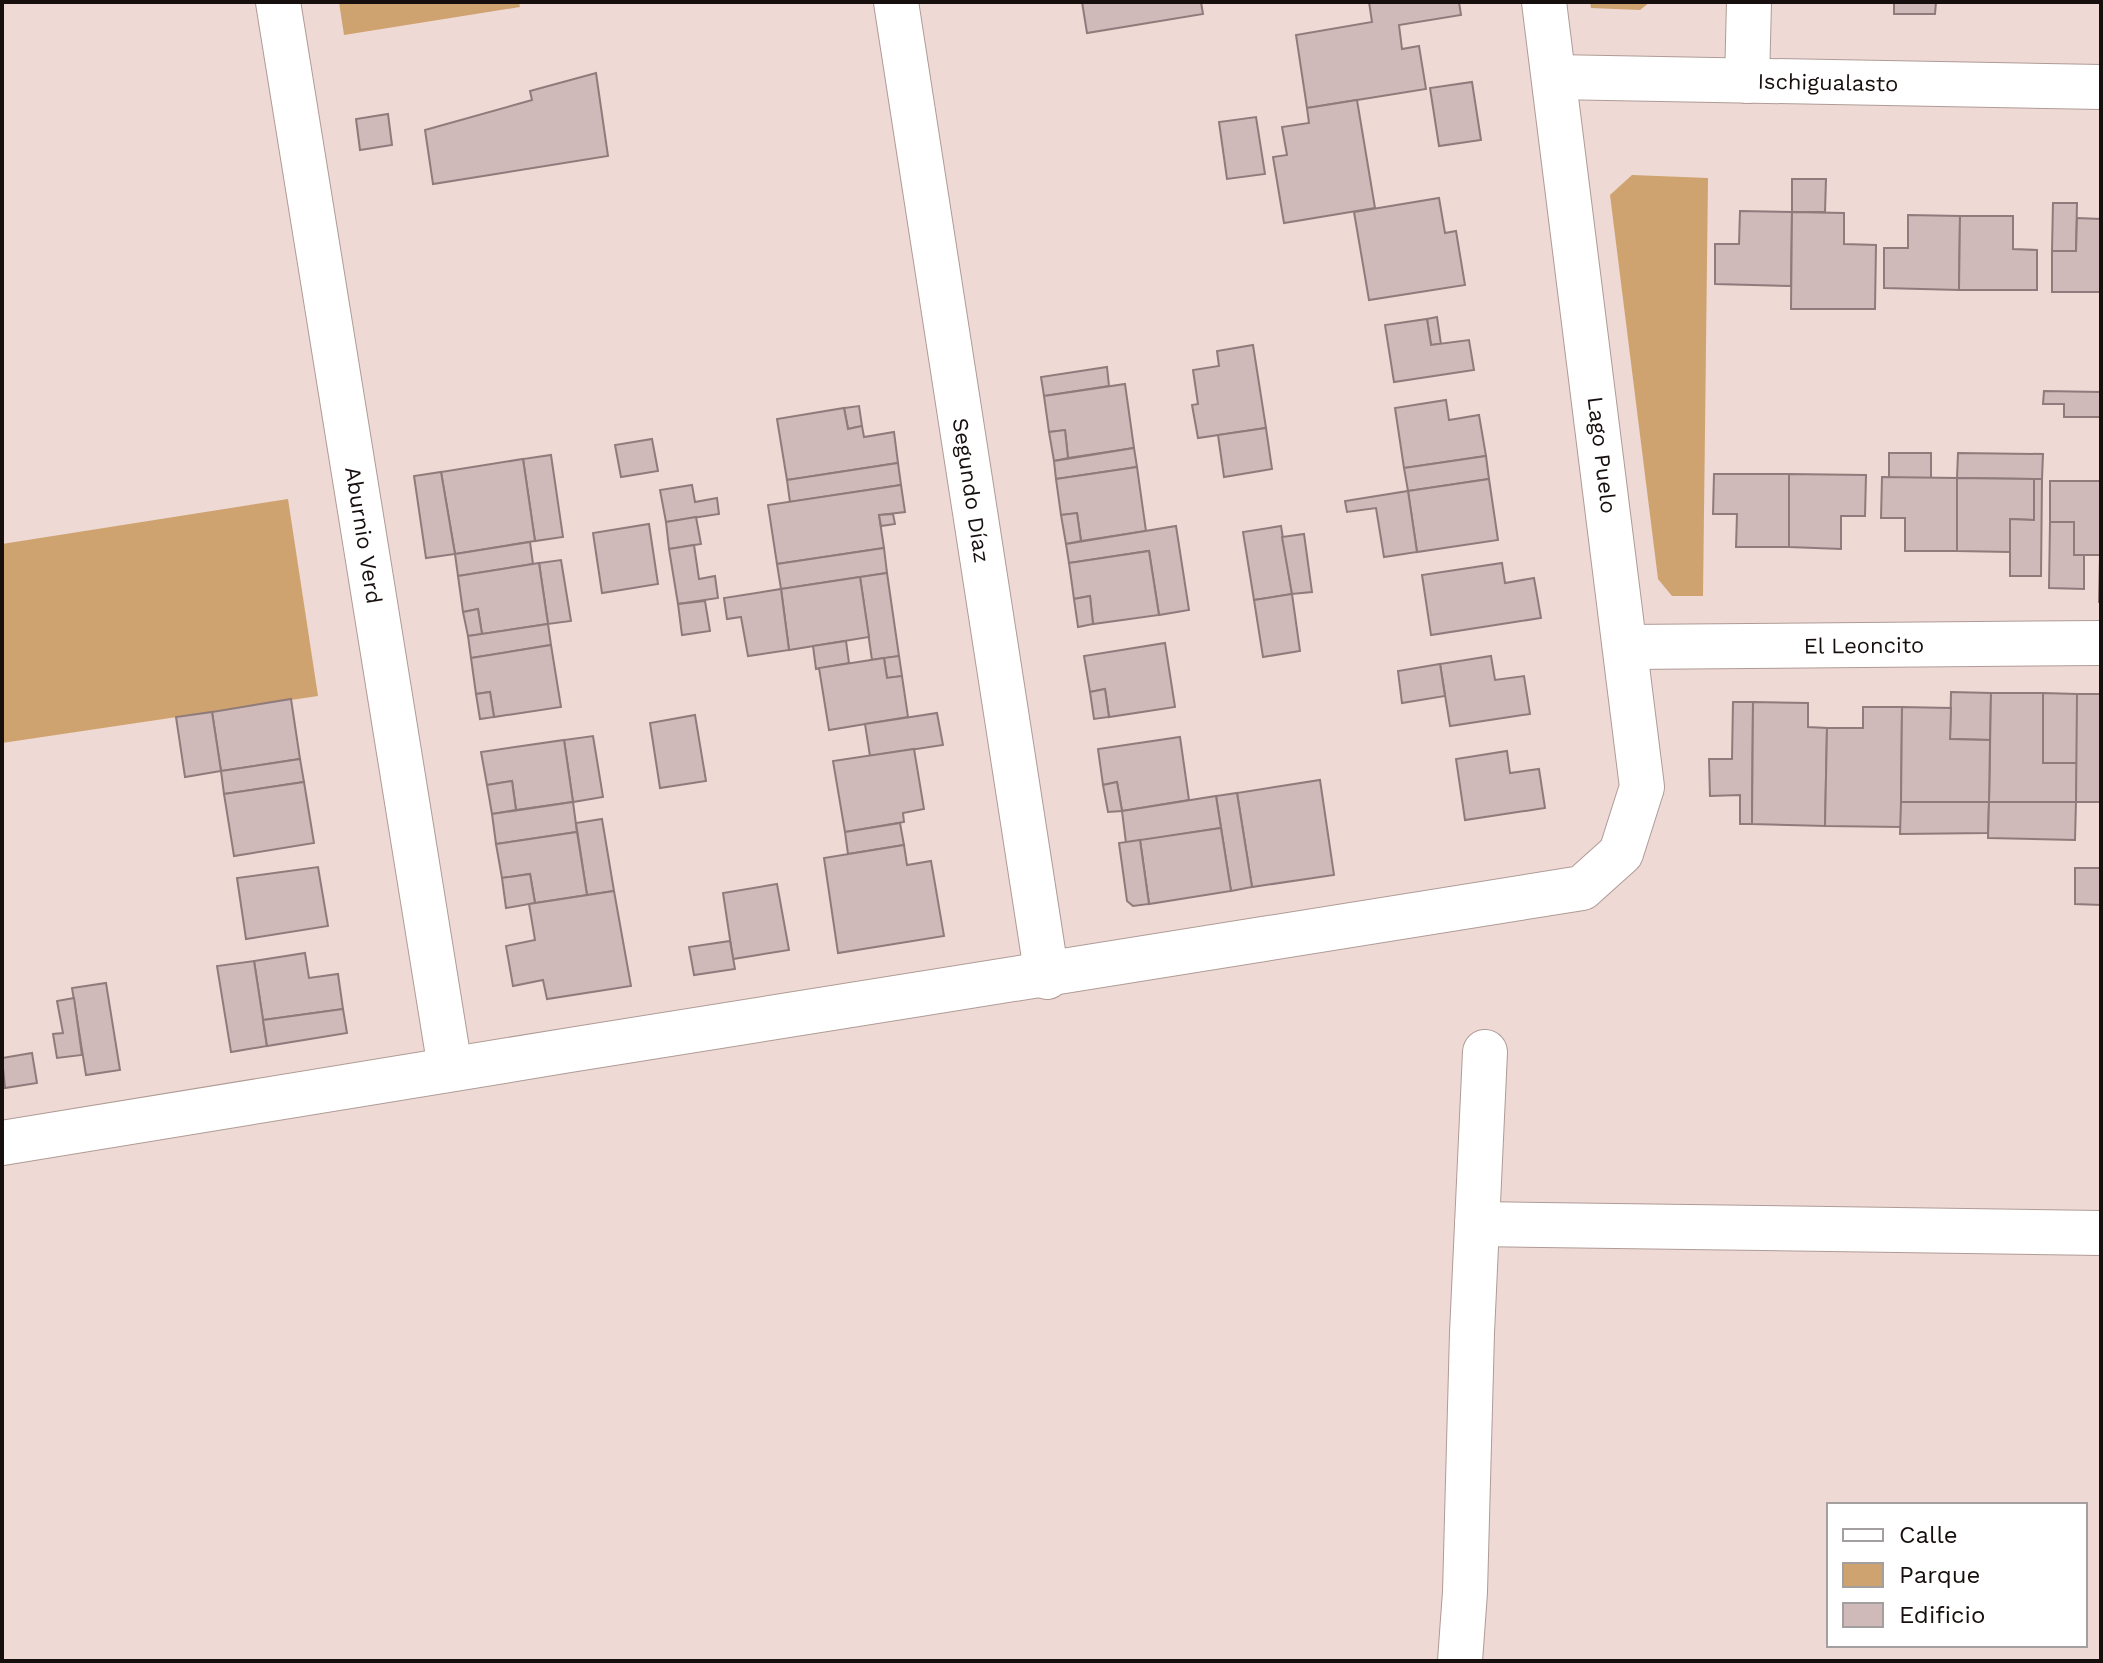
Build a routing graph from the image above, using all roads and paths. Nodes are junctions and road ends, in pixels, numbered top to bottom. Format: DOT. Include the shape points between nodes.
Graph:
graph roads {
  1 [pos="278,2"];
  2 [pos="896,2"];
  3 [pos="1544,2"];
  4 [pos="1749,2"];
  5 [pos="1554,77"];
  6 [pos="1747,81"];
  7 [pos="2101,87"];
  8 [pos="2101,643"];
  9 [pos="1626,647"];
  10 [pos="1047,977"];
  11 [pos="1485,1052"];
  12 [pos="450,1068"];
  13 [pos="2,1143"];
  14 [pos="1477,1224"];
  15 [pos="2101,1233"];
  16 [pos="1460,1661"];
  1 -- 12 [label="street, Aburnio Verd"];
  2 -- 10 [label="street, Segundo Díaz"];
  3 -- 5 [label="street, Lago Puelo"];
  4 -- 6 [label="street"];
  5 -- 6 [label="street, Ischigualasto"];
  5 -- 9 [label="street, Lago Puelo"];
  6 -- 7 [label="street, Ischigualasto"];
  8 -- 9 [label="street, El Leoncito"];
  9 -- 10 [label="street, Lago Puelo" via="1642,787 1621,853 1582,888"];
  10 -- 12 [label="street"];
  11 -- 14 [label="street"];
  12 -- 13 [label="street"];
  14 -- 15 [label="street"];
  14 -- 16 [label="street"];
}
